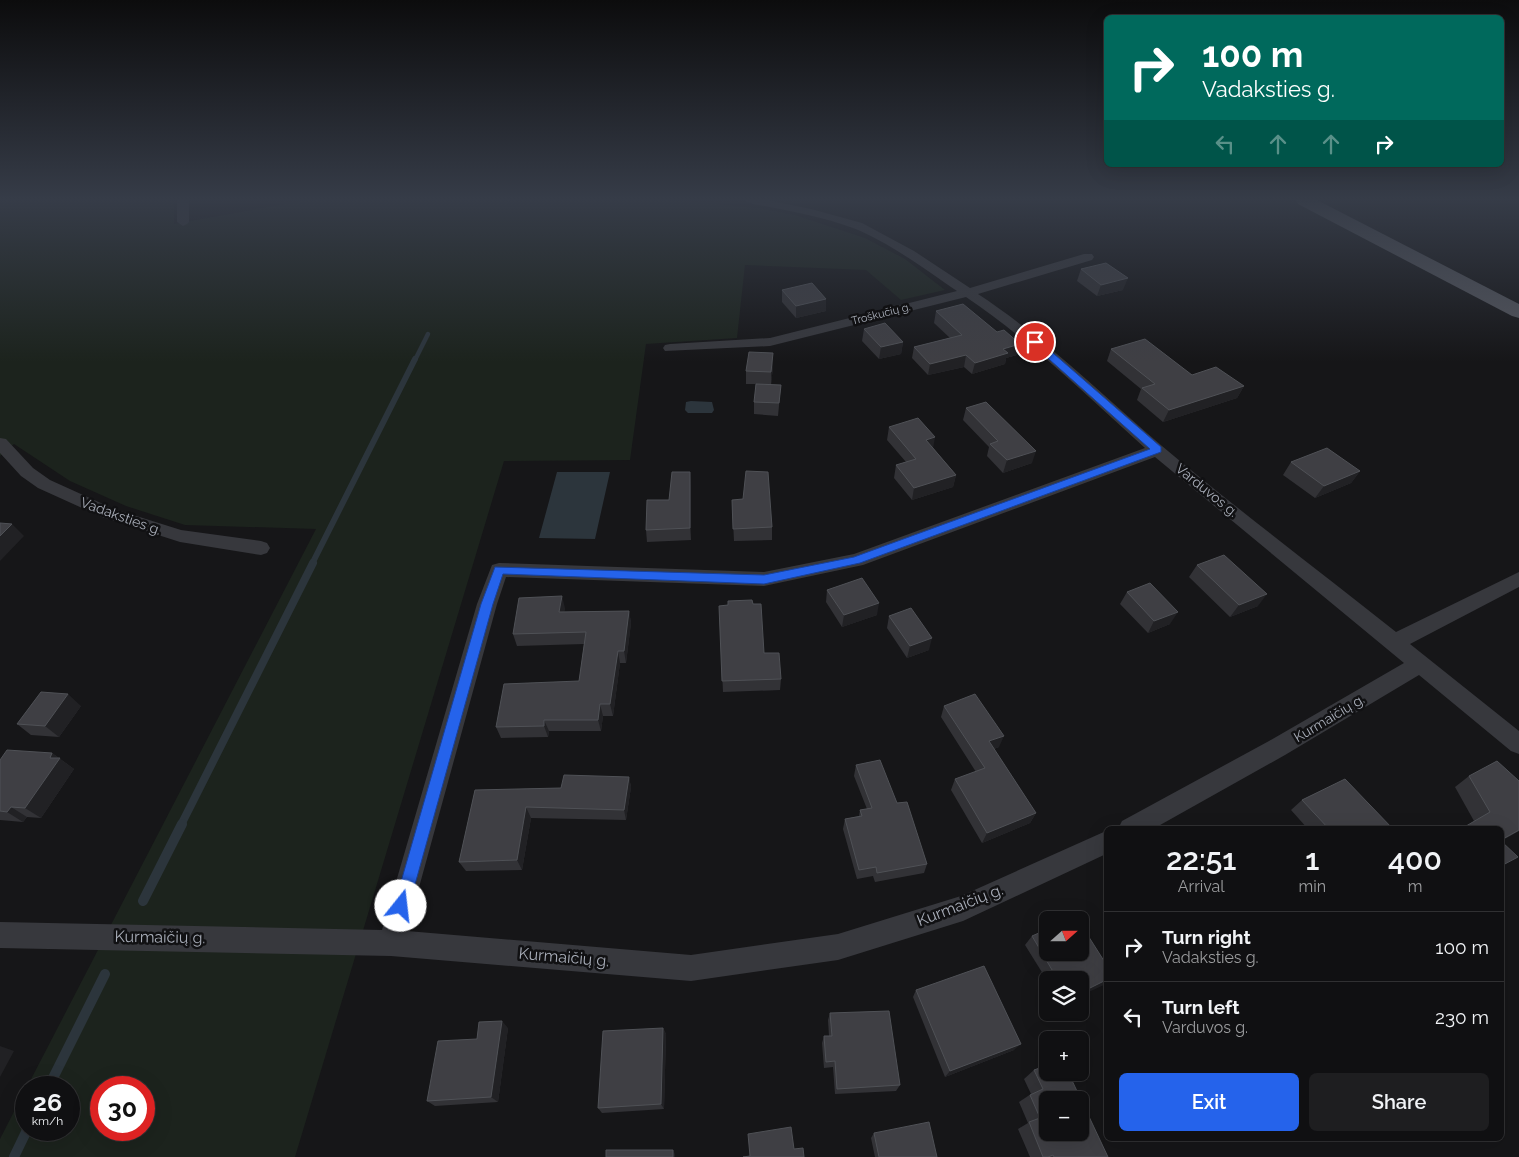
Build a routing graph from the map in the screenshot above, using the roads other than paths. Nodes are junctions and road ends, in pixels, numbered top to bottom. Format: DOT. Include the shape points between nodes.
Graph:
graph roads {
  1 [pos="910,254"];
  2 [pos="1408,254"];
  3 [pos="1429,254"];
  4 [pos="1088,256"];
  5 [pos="970,292"];
  6 [pos="1519,297"];
  7 [pos="1519,312"];
  8 [pos="670,348"];
  9 [pos="0,443"];
  10 [pos="1157,450"];
  11 [pos="261,548"];
  12 [pos="499,570"];
  13 [pos="1519,579"];
  14 [pos="1395,642"];
  15 [pos="1421,663"];
  16 [pos="1519,744"];
  17 [pos="1135,826"];
  18 [pos="1104,843"];
  19 [pos="0,935"];
  20 [pos="391,943"];
  1 -- 5 [label="street, Varduvos g."];
  2 -- 7 [label="main road"];
  3 -- 6 [label="main road"];
  4 -- 5 [label="street, Troškučių g."];
  5 -- 8 [label="street, Troškučių g." via="770,342"];
  5 -- 10 [label="street, Varduvos g." via="1022,331"];
  9 -- 11 [label="street, Vadaksties g." via="27,472 44,484 108,513 180,536"];
  10 -- 12 [label="street" via="856,560 764,580"];
  10 -- 14 [label="street, Varduvos g."];
  12 -- 20 [label="street"];
  13 -- 14 [label="street"];
  14 -- 15 [label="street, Varduvos g."];
  15 -- 16 [label="street, Varduvos g."];
  15 -- 17 [label="street, Kurmaičių g."];
  18 -- 20 [label="street, Kurmaičių g." via="962,908 828,948 691,968"];
  19 -- 20 [label="street, Kurmaičių g."];
}
